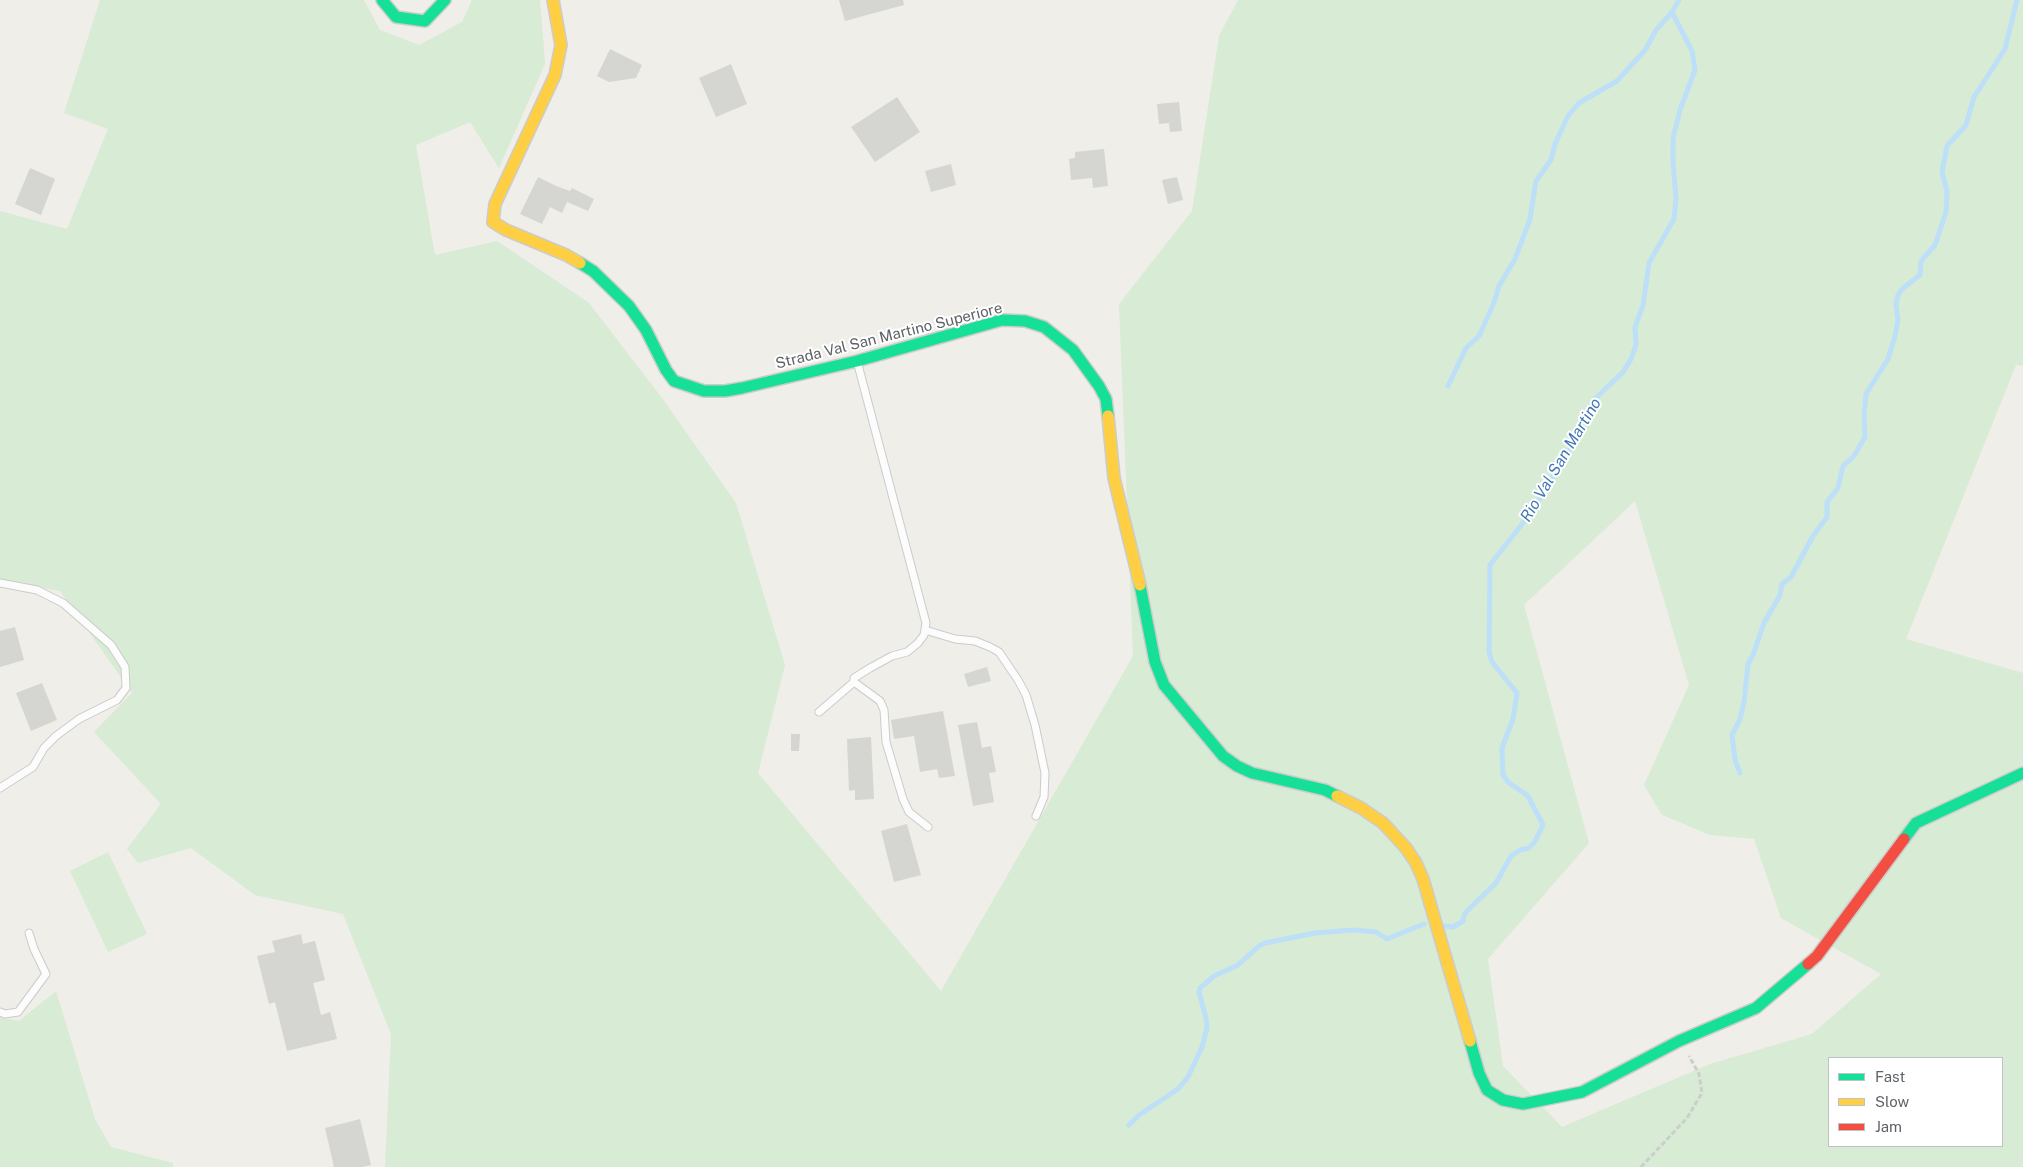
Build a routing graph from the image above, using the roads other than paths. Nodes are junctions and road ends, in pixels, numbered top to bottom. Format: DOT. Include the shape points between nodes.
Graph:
graph roads {
  1 [pos="382,0"];
  2 [pos="445,0"];
  3 [pos="553,0"];
  4 [pos="857,361"];
  5 [pos="0,584"];
  6 [pos="925,630"];
  7 [pos="854,682"];
  8 [pos="819,712"];
  9 [pos="2023,773"];
  10 [pos="0,788"];
  11 [pos="1036,816"];
  12 [pos="928,827"];
  13 [pos="30,933"];
  14 [pos="0,1012"];
  1 -- 2 [label="street" via="396,17 426,20"];
  3 -- 4 [label="street, Strada Val San Martino Superiore" via="561,45 555,75 495,204 494,222 593,271 630,306 674,381 687,386 704,391 725,391"];
  4 -- 6 [label="lane" via="926,623"];
  4 -- 9 [label="street, Strada Val San Martino Superiore" via="1002,320 1024,321 1044,327 1073,350 1106,399 1114,478 1155,662 1164,685 1223,756 1237,766 1252,773 1324,790 1383,823 1406,848 1423,879 1479,1073 1488,1090 1503,1100 1523,1104 1582,1092 1679,1040 1756,1008 1817,956 1916,823"];
  5 -- 10 [label="lane" via="37,590 64,602 111,645 125,667 126,688 117,700 79,719 56,736 33,767"];
  6 -- 7 [label="lane" via="918,643 907,652 870,668 854,678"];
  6 -- 11 [label="lane" via="990,647 999,652 1018,680 1026,695 1046,773 1044,797"];
  7 -- 8 [label="lane"];
  7 -- 12 [label="lane" via="880,700 884,710 886,742 903,800 909,812"];
  13 -- 14 [label="lane" via="46,974 18,1012"];
}
